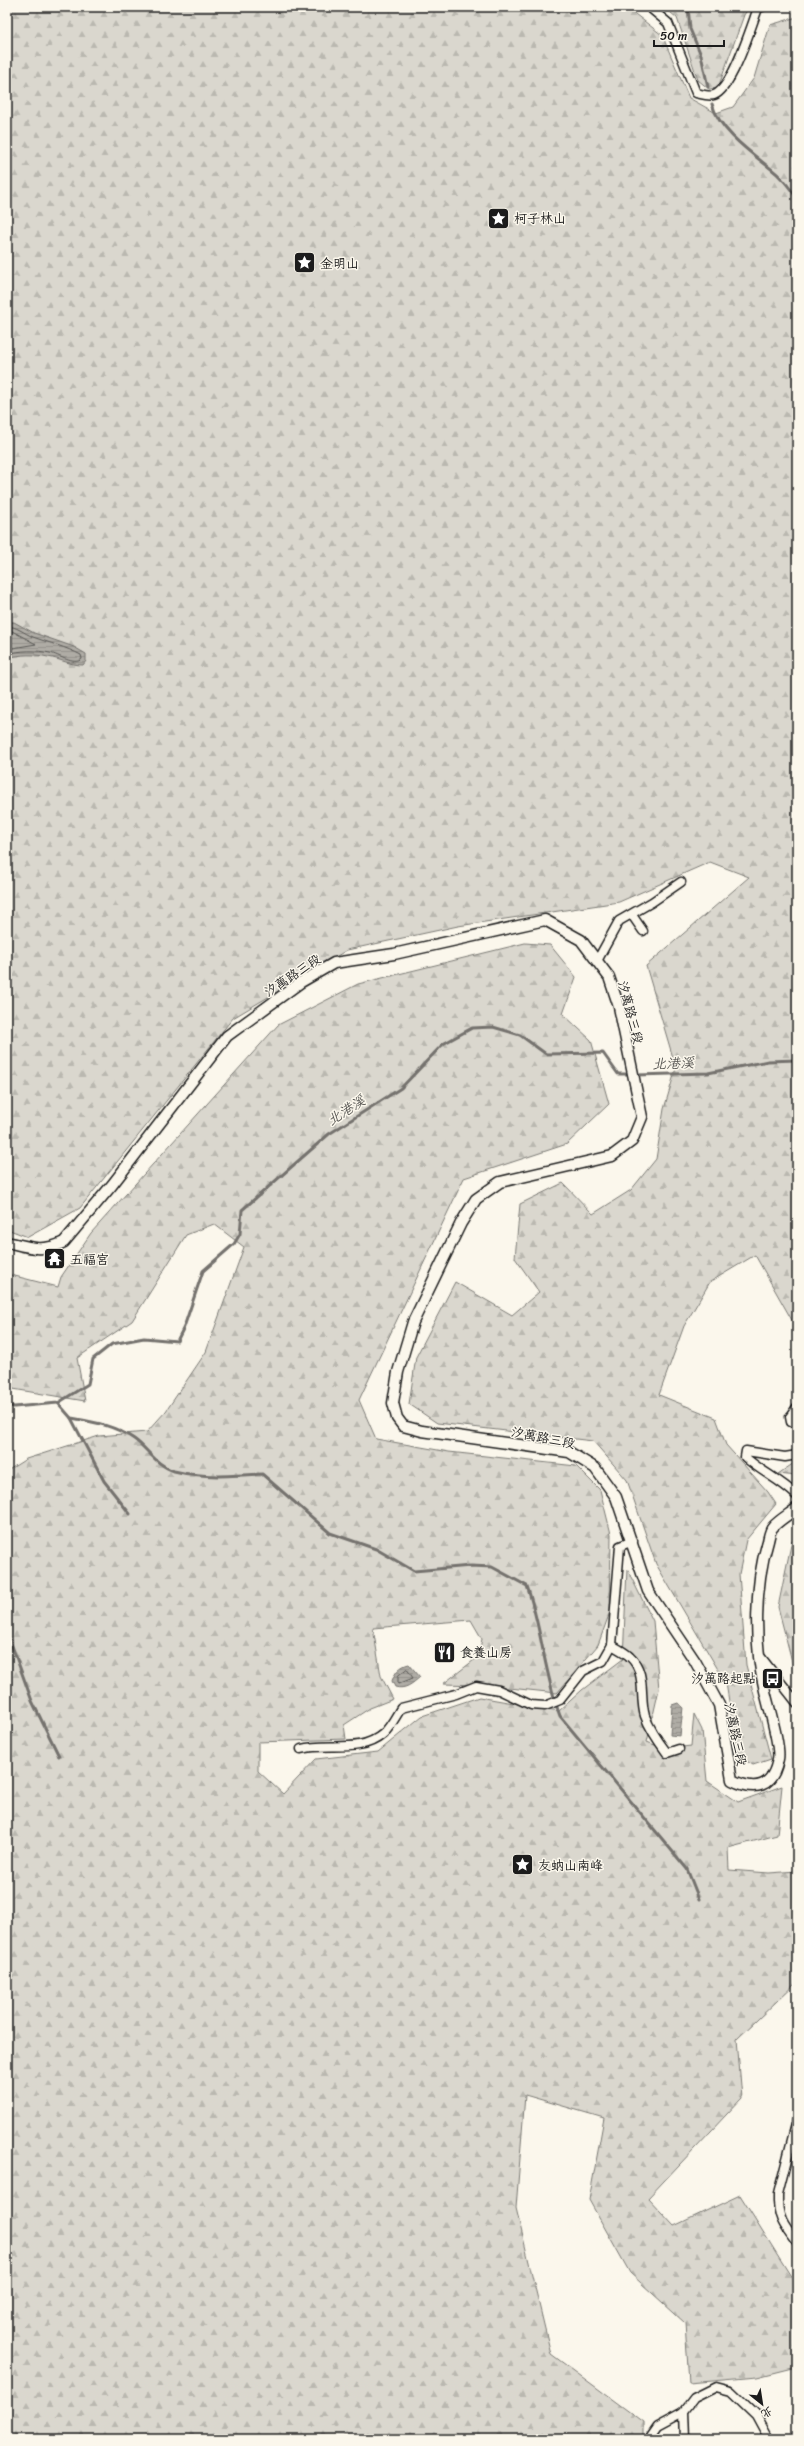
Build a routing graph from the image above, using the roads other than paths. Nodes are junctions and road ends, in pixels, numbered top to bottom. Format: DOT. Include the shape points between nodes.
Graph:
graph roads {
  1 [pos="649,7"];
  2 [pos="762,7"];
  3 [pos="681,882"];
  4 [pos="632,915"];
  5 [pos="644,931"];
  6 [pos="598,961"];
  7 [pos="7,1242"];
  8 [pos="797,1407"];
  9 [pos="797,1423"];
  10 [pos="797,1455"];
  11 [pos="797,1496"];
  12 [pos="797,1508"];
  13 [pos="633,1541"];
  14 [pos="612,1645"];
  15 [pos="760,1656"];
  16 [pos="797,1702"];
  17 [pos="301,1749"];
  18 [pos="679,1749"];
  19 [pos="797,2120"];
  20 [pos="797,2243"];
  21 [pos="684,2411"];
  22 [pos="651,2439"];
  23 [pos="685,2439"];
  24 [pos="769,2439"];
  1 -- 2 [label="street" via="668,23 696,93 713,96 722,90 742,51 758,8"];
  3 -- 4 [label="street"];
  4 -- 5 [label="street"];
  4 -- 6 [label="street" via="619,921"];
  6 -- 7 [label="street, 汐萬路三段" via="581,940 545,920 394,954 334,963 302,982 227,1036 112,1185 64,1242 54,1247 36,1249"];
  6 -- 13 [label="street, 汐萬路三段" via="609,977 620,1007 642,1117 632,1142 612,1156 500,1182 476,1199 461,1223 413,1322 398,1372 393,1403 397,1418 403,1426 569,1452 583,1459 595,1468 616,1497"];
  8 -- 9 [label="street" via="790,1417 791,1422"];
  10 -- 11 [label="street" via="785,1457 746,1451 745,1457 784,1483"];
  12 -- 15 [label="street, 汐萬路三段" via="772,1528 763,1558 758,1595"];
  13 -- 14 [label="street" via="620,1546"];
  13 -- 15 [label="street, 汐萬路三段" via="648,1591 695,1661 719,1705 732,1780 749,1787 761,1786 773,1776 779,1758"];
  14 -- 17 [label="street" via="603,1660 582,1671 560,1700 545,1706 531,1705 499,1690 476,1686 456,1694 401,1708 383,1734 356,1747 315,1746"];
  14 -- 18 [label="street" via="630,1656 637,1665 644,1714 651,1730 667,1753"];
  15 -- 16 [label="street"];
  19 -- 20 [label="street" via="778,2194 779,2218"];
  21 -- 22 [label="street" via="658,2425"];
  21 -- 23 [label="street"];
  21 -- 24 [label="street" via="694,2398 705,2391 716,2387 731,2391 756,2415"];
}
